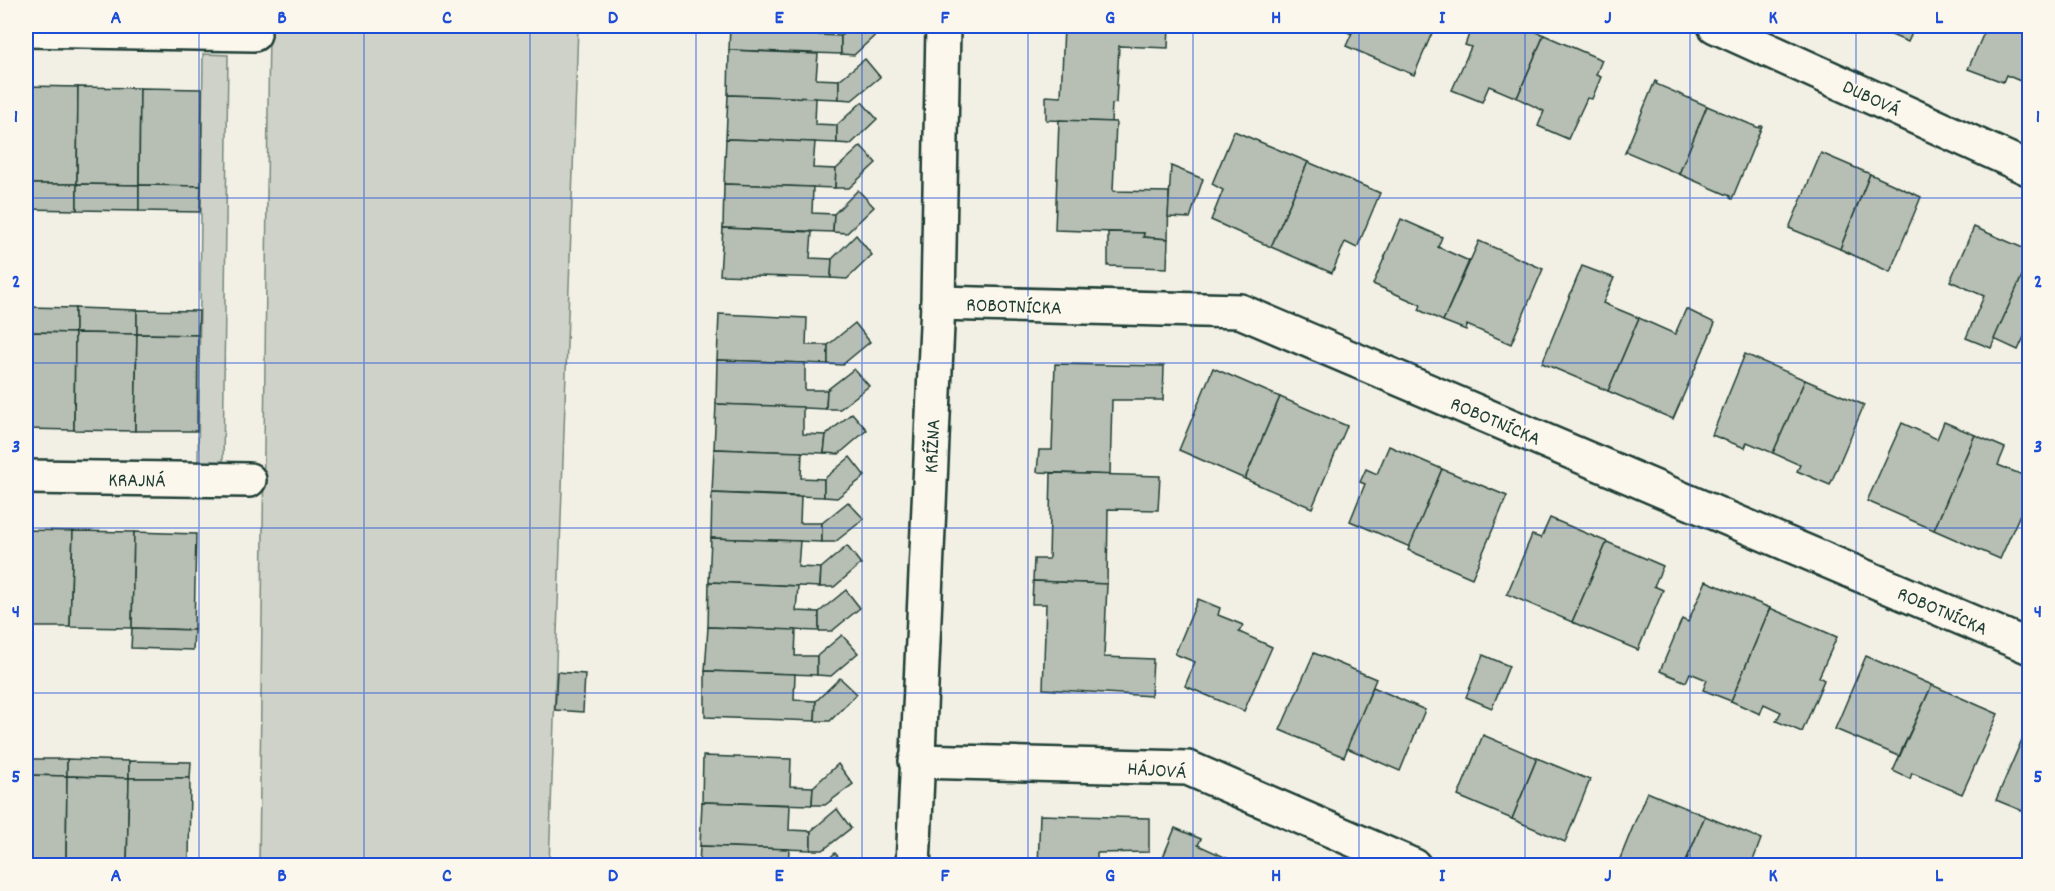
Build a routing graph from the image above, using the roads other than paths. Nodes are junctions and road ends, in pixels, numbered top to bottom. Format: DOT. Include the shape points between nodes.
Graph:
graph roads {
  1 [pos="943,26"];
  2 [pos="1715,26"];
  3 [pos="26,30"];
  4 [pos="254,34"];
  5 [pos="2030,169"];
  6 [pos="938,303"];
  7 [pos="26,477"];
  8 [pos="249,480"];
  9 [pos="2030,647"];
  10 [pos="916,761"];
  11 [pos="913,866"];
  12 [pos="1414,866"];
  1 -- 6 [label="street, KRÍŽNA"];
  2 -- 5 [label="street, DUBOVÁ"];
  3 -- 4 [label="street"];
  6 -- 9 [label="street, ROBOTNÍCKA" via="1240,311"];
  6 -- 10 [label="street, KRÍŽNA"];
  7 -- 8 [label="street, KRAJNÁ"];
  10 -- 11 [label="street, KRÍŽNA"];
  10 -- 12 [label="street, HÁJOVÁ" via="1188,768"];
}
